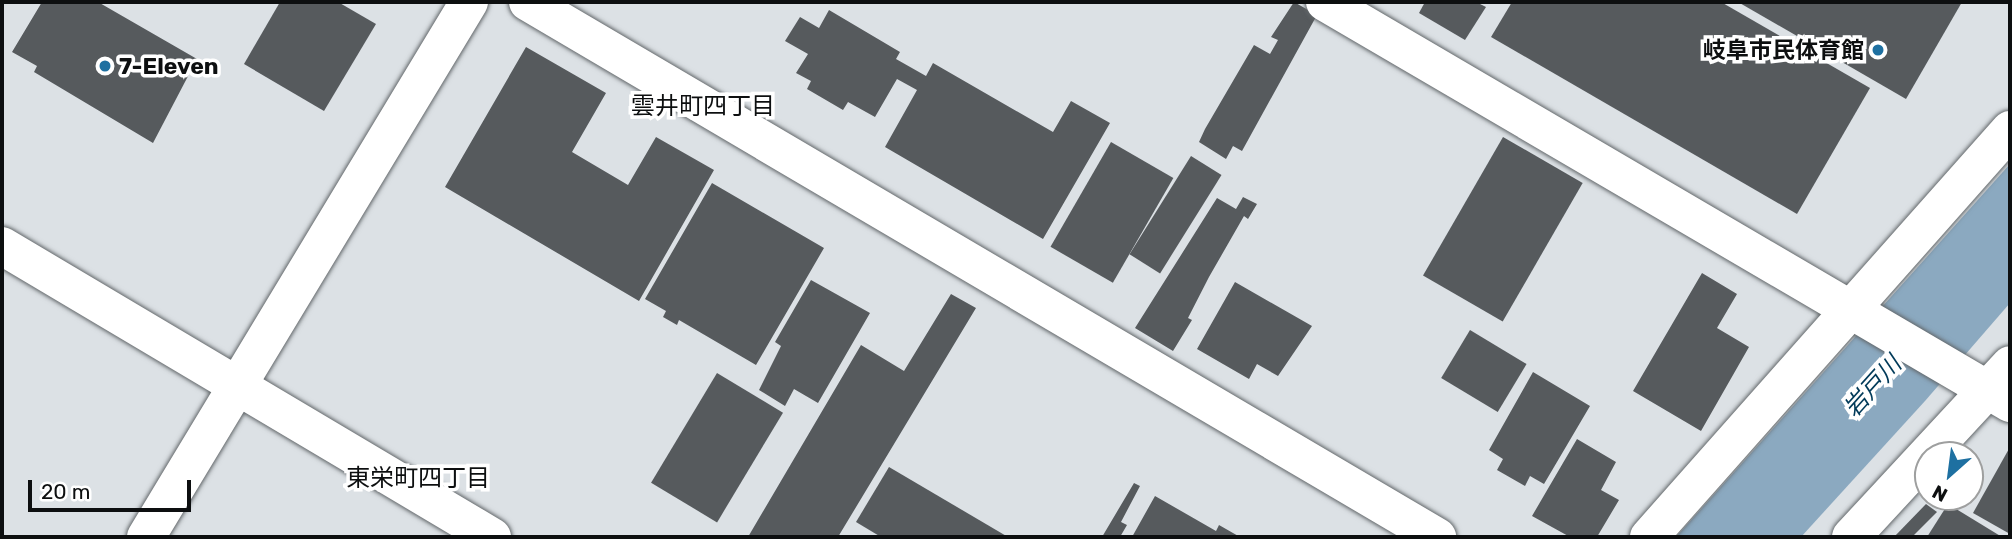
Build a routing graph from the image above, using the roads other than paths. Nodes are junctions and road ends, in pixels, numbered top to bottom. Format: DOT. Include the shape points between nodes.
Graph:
graph roads {
  1 [pos="469,2"];
  2 [pos="528,2"];
  3 [pos="1325,2"];
  4 [pos="2010,130"];
  5 [pos="2,246"];
  6 [pos="1860,315"];
  7 [pos="1992,383"];
  8 [pos="236,386"];
  9 [pos="146,537"];
  10 [pos="492,537"];
  11 [pos="1437,537"];
  12 [pos="1649,537"];
  13 [pos="1851,537"];
  1 -- 8 [label="street"];
  2 -- 11 [label="street"];
  3 -- 6 [label="street"];
  4 -- 6 [label="street"];
  5 -- 8 [label="street"];
  6 -- 7 [label="street"];
  6 -- 12 [label="street"];
  7 -- 13 [label="street"];
  8 -- 9 [label="street"];
  8 -- 10 [label="street"];
}
